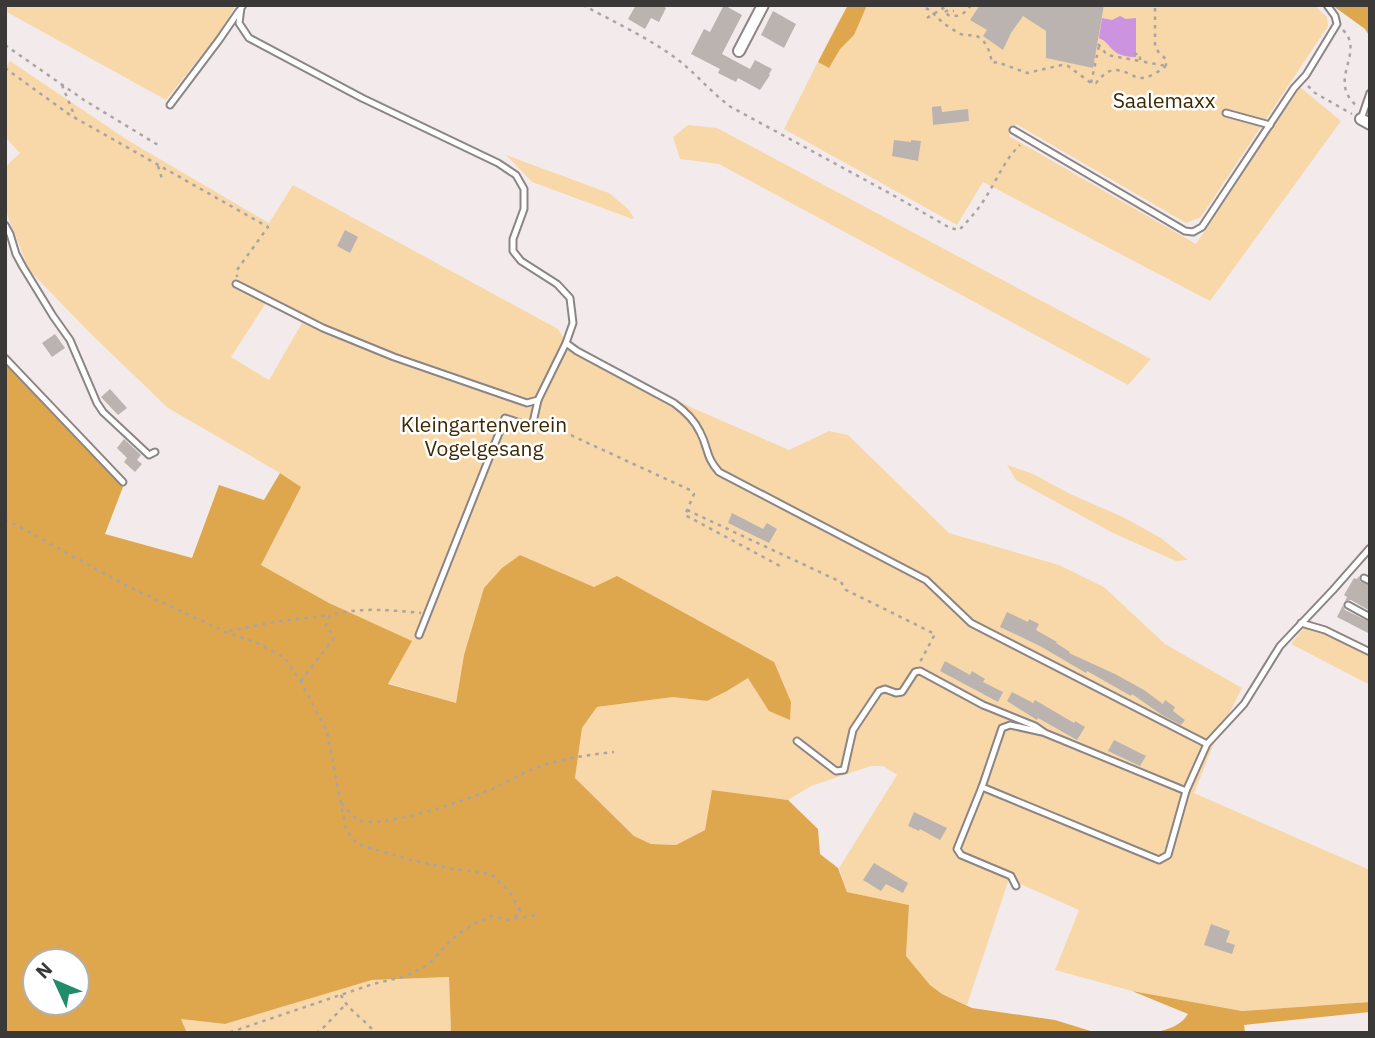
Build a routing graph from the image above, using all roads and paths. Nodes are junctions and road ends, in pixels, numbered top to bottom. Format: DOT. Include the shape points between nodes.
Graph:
graph roads {
  1 [pos="583,5"];
  2 [pos="763,5"];
  3 [pos="918,5"];
  4 [pos="971,5"];
  5 [pos="1327,5"];
  6 [pos="242,7"];
  7 [pos="930,7"];
  8 [pos="1155,8"];
  9 [pos="945,12"];
  10 [pos="954,12"];
  11 [pos="934,14"];
  12 [pos="927,18"];
  13 [pos="1337,24"];
  14 [pos="5,45"];
  15 [pos="739,51"];
  16 [pos="1134,54"];
  17 [pos="1140,61"];
  18 [pos="1166,66"];
  19 [pos="5,68"];
  20 [pos="1306,75"];
  21 [pos="1091,83"];
  22 [pos="62,85"];
  23 [pos="1370,93"];
  24 [pos="170,105"];
  25 [pos="1226,113"];
  26 [pos="76,118"];
  27 [pos="1365,121"];
  28 [pos="1270,125"];
  29 [pos="1013,130"];
  30 [pos="1027,138"];
  31 [pos="158,145"];
  32 [pos="158,166"];
  33 [pos="162,179"];
  34 [pos="5,225"];
  35 [pos="236,284"];
  36 [pos="566,343"];
  37 [pos="5,358"];
  38 [pos="538,400"];
  39 [pos="534,418"];
  40 [pos="155,452"];
  41 [pos="122,482"];
  42 [pos="687,510"];
  43 [pos="5,519"];
  44 [pos="1370,548"];
  45 [pos="780,566"];
  46 [pos="1348,605"];
  47 [pos="427,613"];
  48 [pos="330,615"];
  49 [pos="1370,617"];
  50 [pos="1301,623"];
  51 [pos="226,632"];
  52 [pos="419,635"];
  53 [pos="1370,652"];
  54 [pos="920,671"];
  55 [pos="301,682"];
  56 [pos="1045,733"];
  57 [pos="797,741"];
  58 [pos="1207,744"];
  59 [pos="614,751"];
  60 [pos="982,787"];
  61 [pos="1186,791"];
  62 [pos="342,803"];
  63 [pos="1016,886"];
  64 [pos="536,915"];
  65 [pos="514,919"];
  66 [pos="341,995"];
  67 [pos="345,1005"];
  68 [pos="196,1033"];
  69 [pos="316,1033"];
  70 [pos="375,1033"];
  1 -- 30 [label="path" via="670,53 731,107 950,228 959,230 976,211"];
  2 -- 15 [label="street" via="750,41"];
  3 -- 7 [label="path"];
  4 -- 9 [label="path" via="959,16"];
  5 -- 13 [label="lane"];
  6 -- 24 [label="lane"];
  6 -- 36 [label="lane" via="239,23 249,38 516,175 524,189 524,209 513,251 570,298 573,323"];
  7 -- 11 [label="path"];
  8 -- 18 [label="path" via="1155,46"];
  9 -- 10 [label="path"];
  9 -- 11 [label="path" via="943,8"];
  11 -- 12 [label="path"];
  11 -- 21 [label="path" via="963,35 980,37 992,62 1027,73 1068,66"];
  13 -- 20 [label="lane"];
  13 -- 27 [label="path" via="1351,42 1344,84 1347,95"];
  14 -- 22 [label="path"];
  16 -- 17 [label="path" via="1140,54"];
  17 -- 18 [label="path"];
  17 -- 21 [label="path" via="1107,55 1098,45"];
  18 -- 21 [label="path" via="1139,78 1111,69"];
  19 -- 26 [label="path"];
  20 -- 27 [label="path" via="1310,89"];
  20 -- 28 [label="lane"];
  22 -- 26 [label="path"];
  22 -- 31 [label="path"];
  23 -- 27 [label="lane"];
  25 -- 28 [label="lane"];
  26 -- 32 [label="path"];
  28 -- 30 [label="lane" via="1202,227 1193,232"];
  29 -- 30 [label="lane"];
  32 -- 33 [label="path"];
  32 -- 35 [label="path" via="268,227 237,270"];
  34 -- 40 [label="lane" via="23,267 70,340 103,412 149,455"];
  35 -- 38 [label="lane" via="394,357 527,403"];
  36 -- 38 [label="lane"];
  36 -- 58 [label="lane" via="688,413 719,472 926,580 971,623"];
  37 -- 41 [label="lane"];
  38 -- 39 [label="lane"];
  39 -- 42 [label="path" via="690,490 694,494"];
  39 -- 47 [label="lane" via="532,427 505,418"];
  42 -- 45 [label="path" via="685,515"];
  42 -- 54 [label="path" via="841,582 846,590 935,634 918,662"];
  43 -- 51 [label="path" via="127,586"];
  44 -- 50 [label="lane"];
  46 -- 49 [label="lane"];
  47 -- 48 [label="path" via="356,609"];
  47 -- 52 [label="lane"];
  48 -- 51 [label="path"];
  48 -- 55 [label="path" via="326,625 334,638"];
  50 -- 53 [label="lane"];
  50 -- 58 [label="lane" via="1280,646 1244,704"];
  51 -- 55 [label="path" via="285,658"];
  54 -- 56 [label="lane"];
  54 -- 57 [label="lane" via="902,692 879,691 853,730 845,770 836,771"];
  55 -- 62 [label="path" via="327,732"];
  56 -- 60 [label="lane" via="1010,724 1002,728"];
  56 -- 61 [label="lane"];
  58 -- 61 [label="lane"];
  59 -- 62 [label="path" via="549,764 456,803 379,822 358,819"];
  60 -- 61 [label="lane" via="1159,860 1168,855"];
  60 -- 63 [label="lane" via="957,849 961,855 1011,876"];
  62 -- 65 [label="path" via="346,829 357,844 411,860 491,874 520,910"];
  64 -- 65 [label="path"];
  65 -- 66 [label="path" via="492,916 473,924 428,965"];
  66 -- 67 [label="path"];
  66 -- 68 [label="path" via="230,1032"];
  67 -- 69 [label="path"];
  67 -- 70 [label="path"];
}
